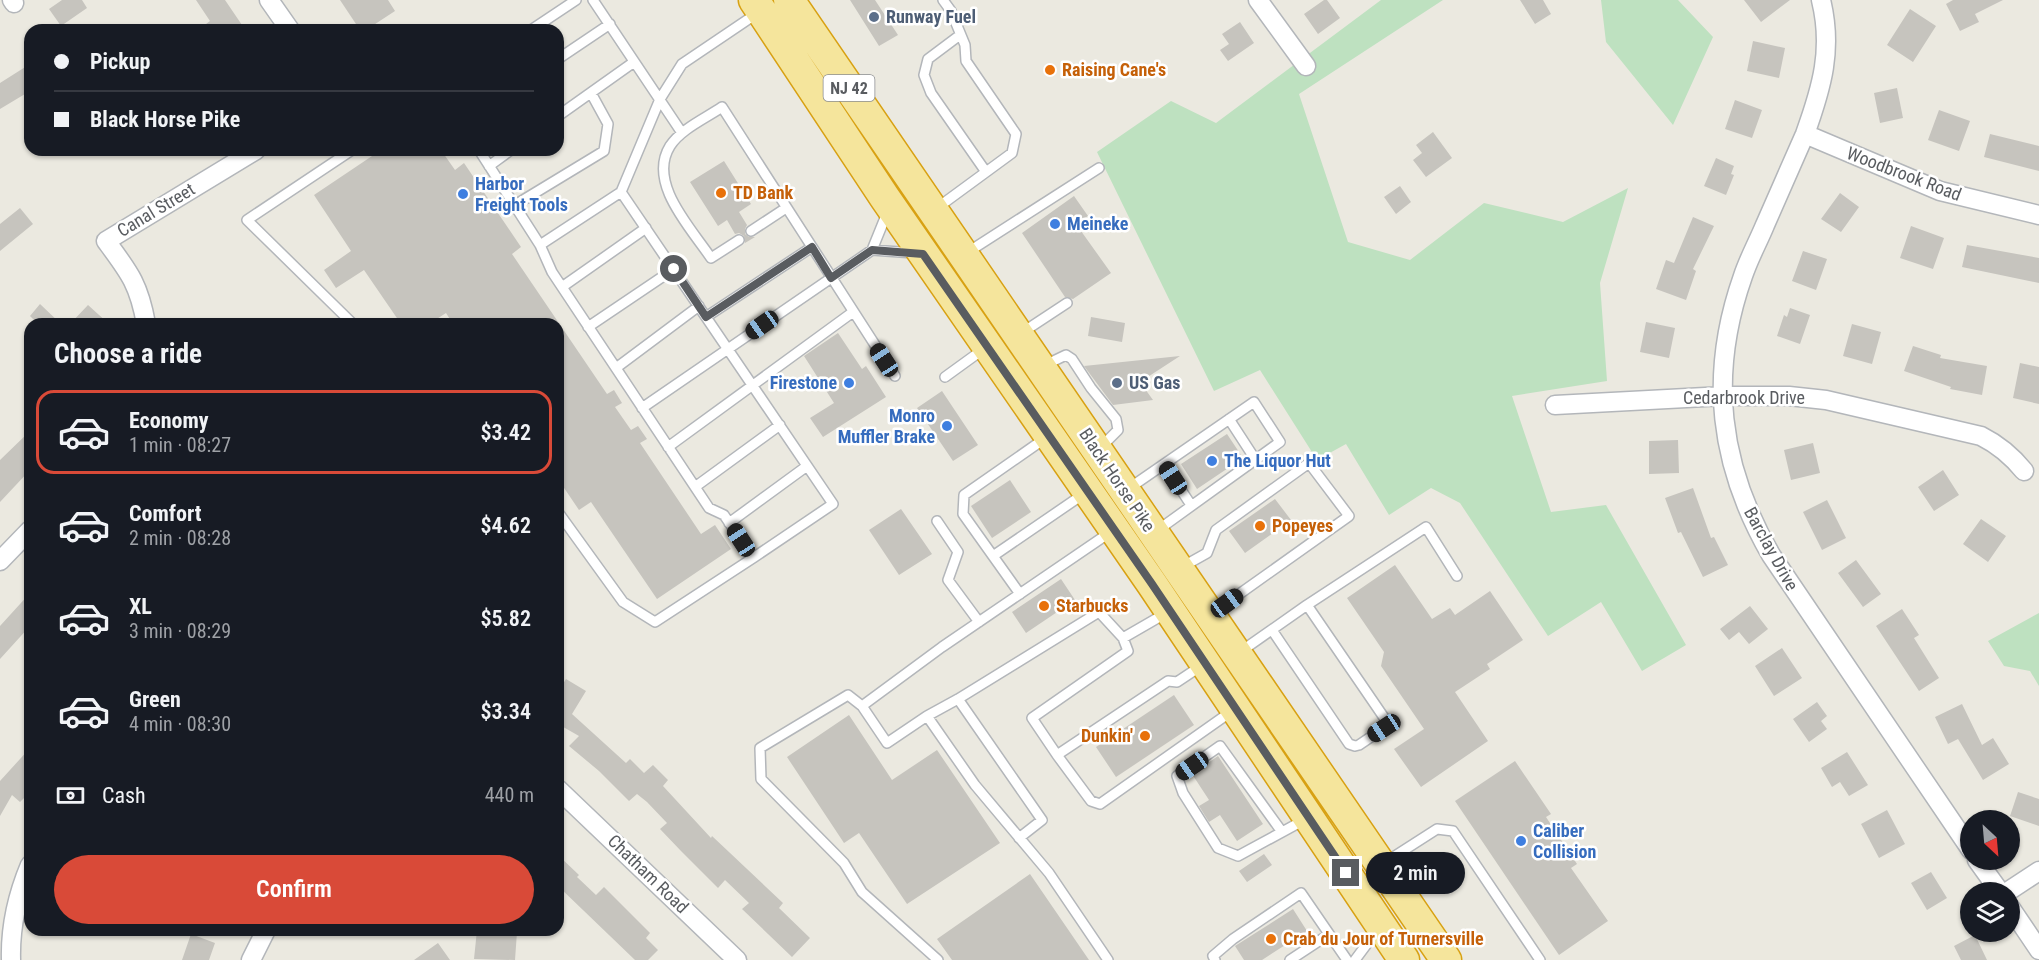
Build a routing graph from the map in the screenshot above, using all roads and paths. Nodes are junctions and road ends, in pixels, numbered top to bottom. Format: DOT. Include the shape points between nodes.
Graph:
graph roads {
  1 [pos="269,0"];
  2 [pos="576,0"];
  3 [pos="593,0"];
  4 [pos="789,0"];
  5 [pos="943,0"];
  6 [pos="1258,0"];
  7 [pos="1821,0"];
  8 [pos="757,5"];
  9 [pos="286,24"];
  10 [pos="540,24"];
  11 [pos="610,24"];
  12 [pos="960,35"];
  13 [pos="564,55"];
  14 [pos="634,62"];
  15 [pos="1306,66"];
  16 [pos="591,93"];
  17 [pos="660,99"];
  18 [pos="564,112"];
  19 [pos="682,134"];
  20 [pos="1806,134"];
  21 [pos="246,156"];
  22 [pos="343,156"];
  23 [pos="483,156"];
  24 [pos="503,156"];
  25 [pos="489,166"];
  26 [pos="1099,168"];
  27 [pos="986,172"];
  28 [pos="621,192"];
  29 [pos="515,205"];
  30 [pos="890,205"];
  31 [pos="786,208"];
  32 [pos="933,211"];
  33 [pos="2039,215"];
  34 [pos="646,228"];
  35 [pos="751,231"];
  36 [pos="739,240"];
  37 [pos="540,245"];
  38 [pos="812,247"];
  39 [pos="872,250"];
  40 [pos="923,254"];
  41 [pos="963,255"];
  42 [pos="674,269"];
  43 [pos="831,278"];
  44 [pos="562,287"];
  45 [pos="1067,303"];
  46 [pos="699,306"];
  47 [pos="853,312"];
  48 [pos="706,317"];
  49 [pos="145,318"];
  50 [pos="347,318"];
  51 [pos="588,327"];
  52 [pos="1018,335"];
  53 [pos="987,346"];
  54 [pos="728,349"];
  55 [pos="616,368"];
  56 [pos="895,376"];
  57 [pos="945,377"];
  58 [pos="753,385"];
  59 [pos="1724,396"];
  60 [pos="1555,405"];
  61 [pos="642,408"];
  62 [pos="1228,419"];
  63 [pos="780,425"];
  64 [pos="1049,436"];
  65 [pos="668,447"];
  66 [pos="1255,459"];
  67 [pos="1164,464"];
  68 [pos="807,465"];
  69 [pos="2024,471"];
  70 [pos="695,487"];
  71 [pos="1088,491"];
  72 [pos="1125,492"];
  73 [pos="1191,505"];
  74 [pos="564,520"];
  75 [pos="937,521"];
  76 [pos="729,523"];
  77 [pos="1114,530"];
  78 [pos="1153,533"];
  79 [pos="24,536"];
  80 [pos="993,556"];
  81 [pos="753,558"];
  82 [pos="0,561"];
  83 [pos="1178,569"];
  84 [pos="1457,576"];
  85 [pos="1020,594"];
  86 [pos="1307,605"];
  87 [pos="1170,611"];
  88 [pos="1210,615"];
  89 [pos="979,622"];
  90 [pos="1272,630"];
  91 [pos="1123,638"];
  92 [pos="1236,655"];
  93 [pos="1206,663"];
  94 [pos="958,699"];
  95 [pos="862,706"];
  96 [pos="1236,708"];
  97 [pos="927,716"];
  98 [pos="1057,755"];
  99 [pos="1314,768"];
  100 [pos="564,795"];
  101 [pos="1308,817"];
  102 [pos="1282,832"];
  103 [pos="1960,834"];
  104 [pos="1020,838"];
  105 [pos="1381,865"];
  106 [pos="2039,871"];
  107 [pos="24,881"];
  108 [pos="2020,883"];
  109 [pos="2020,922"];
  110 [pos="1381,924"];
  111 [pos="1328,935"];
  112 [pos="263,936"];
  113 [pos="2039,950"];
  114 [pos="11,960"];
  115 [pos="251,960"];
  116 [pos="737,960"];
  117 [pos="939,960"];
  118 [pos="1108,960"];
  119 [pos="1215,960"];
  120 [pos="1290,960"];
  121 [pos="1347,960"];
  122 [pos="1355,960"];
  123 [pos="1404,960"];
  124 [pos="1446,960"];
  125 [pos="1540,960"];
  1 -- 9 [label="street"];
  2 -- 10 [label="lane"];
  3 -- 11 [label="lane"];
  4 -- 32 [label="highway, Black Horse Pike / NJ 42"];
  5 -- 12 [label="lane"];
  6 -- 15 [label="street"];
  7 -- 20 [label="street, Barclay Drive" via="1826,21 1825,64"];
  8 -- 17 [label="lane" via="682,64"];
  8 -- 30 [label="highway, Black Horse Pike / NJ 42"];
  11 -- 13 [label="lane"];
  11 -- 14 [label="lane"];
  12 -- 27 [label="lane" via="966,61 1016,134 1012,153"];
  12 -- 27 [label="lane" via="928,59 924,75 931,93"];
  14 -- 16 [label="lane"];
  14 -- 17 [label="lane"];
  16 -- 18 [label="lane"];
  16 -- 29 [label="lane" via="608,124 604,151"];
  17 -- 19 [label="lane"];
  17 -- 28 [label="lane"];
  19 -- 31 [label="lane" via="722,106"];
  19 -- 36 [label="lane" via="670,146 662,168 667,194 711,258"];
  20 -- 33 [label="street, Woodbrook Road" via="1940,191"];
  20 -- 59 [label="street, Barclay Drive" via="1741,282 1725,350"];
  21 -- 49 [label="street, Canal Street" via="106,241 139,290"];
  22 -- 50 [label="lane" via="247,220"];
  23 -- 25 [label="lane"];
  24 -- 25 [label="lane"];
  25 -- 29 [label="lane"];
  26 -- 41 [label="lane"];
  27 -- 32 [label="lane"];
  28 -- 34 [label="lane"];
  28 -- 37 [label="lane"];
  29 -- 37 [label="lane"];
  30 -- 39 [label="lane"];
  30 -- 40 [label="highway, Black Horse Pike / NJ 42"];
  31 -- 35 [label="lane"];
  31 -- 38 [label="lane"];
  32 -- 41 [label="highway, Black Horse Pike / NJ 42"];
  34 -- 42 [label="lane"];
  34 -- 44 [label="lane"];
  37 -- 44 [label="lane"];
  38 -- 43 [label="lane"];
  38 -- 48 [label="lane"];
  39 -- 40 [label="lane"];
  39 -- 43 [label="lane"];
  40 -- 53 [label="highway, Black Horse Pike / NJ 42"];
  41 -- 52 [label="highway, Black Horse Pike / NJ 42"];
  42 -- 46 [label="lane"];
  42 -- 51 [label="lane"];
  43 -- 47 [label="lane"];
  43 -- 54 [label="lane"];
  44 -- 51 [label="lane"];
  45 -- 52 [label="lane"];
  46 -- 48 [label="lane"];
  46 -- 55 [label="lane"];
  47 -- 56 [label="lane"];
  47 -- 58 [label="lane"];
  48 -- 54 [label="lane"];
  51 -- 55 [label="lane"];
  52 -- 72 [label="highway, Black Horse Pike / NJ 42"];
  53 -- 57 [label="lane"];
  53 -- 64 [label="highway, Black Horse Pike / NJ 42"];
  54 -- 58 [label="lane"];
  54 -- 61 [label="lane"];
  55 -- 61 [label="lane"];
  58 -- 63 [label="lane"];
  58 -- 65 [label="lane"];
  59 -- 60 [label="street, Cedarbrook Drive"];
  59 -- 69 [label="street, Cedarbrook Drive" via="1768,394 1826,400 1981,435 1998,444"];
  59 -- 103 [label="street, Barclay Drive" via="1729,454 1760,536"];
  61 -- 65 [label="lane"];
  62 -- 66 [label="lane"];
  62 -- 66 [label="lane" via="1254,402 1280,442"];
  62 -- 67 [label="lane"];
  63 -- 68 [label="lane"];
  63 -- 70 [label="lane"];
  64 -- 71 [label="highway, Black Horse Pike / NJ 42"];
  64 -- 80 [label="lane" via="964,495 963,514"];
  65 -- 70 [label="lane"];
  66 -- 73 [label="lane"];
  67 -- 72 [label="lane"];
  67 -- 73 [label="lane"];
  68 -- 76 [label="lane"];
  68 -- 81 [label="lane" via="833,504"];
  70 -- 76 [label="lane" via="709,508 724,515"];
  71 -- 77 [label="highway, Black Horse Pike / NJ 42"];
  71 -- 80 [label="lane"];
  72 -- 78 [label="highway, Black Horse Pike / NJ 42"];
  73 -- 78 [label="lane"];
  74 -- 81 [label="lane" via="622,602 655,622"];
  75 -- 89 [label="lane" via="958,552 948,580"];
  76 -- 81 [label="lane"];
  77 -- 85 [label="lane"];
  77 -- 87 [label="highway, Black Horse Pike / NJ 42"];
  78 -- 83 [label="highway, Black Horse Pike / NJ 42"];
  79 -- 82 [label="street"];
  80 -- 85 [label="lane"];
  83 -- 88 [label="highway, Black Horse Pike / NJ 42"];
  83 -- 88 [label="lane" via="1207,553 1216,530 1309,463 1348,516"];
  84 -- 86 [label="lane" via="1426,527"];
  85 -- 89 [label="lane"];
  86 -- 90 [label="lane"];
  86 -- 90 [label="lane" via="1386,719 1384,728 1355,746 1349,744"];
  87 -- 91 [label="lane"];
  87 -- 93 [label="highway, Black Horse Pike / NJ 42"];
  87 -- 99 [label="highway" via="1189,613 1296,762"];
  88 -- 92 [label="highway, Black Horse Pike / NJ 42"];
  89 -- 95 [label="lane"];
  90 -- 92 [label="lane"];
  91 -- 94 [label="lane" via="1099,612"];
  91 -- 98 [label="lane" via="1128,651 1032,718"];
  92 -- 99 [label="highway, Black Horse Pike / NJ 42"];
  93 -- 96 [label="highway, Black Horse Pike / NJ 42"];
  93 -- 98 [label="lane" via="1177,682 1168,681"];
  94 -- 97 [label="lane"];
  94 -- 104 [label="lane" via="1042,820"];
  95 -- 97 [label="lane" via="887,743"];
  95 -- 117 [label="lane" via="848,695 760,748 761,779 844,863 862,892"];
  96 -- 98 [label="lane" via="1100,804 1091,801"];
  96 -- 101 [label="highway, Black Horse Pike / NJ 42"];
  97 -- 104 [label="lane" via="975,785"];
  99 -- 105 [label="highway, Black Horse Pike / NJ 42"];
  100 -- 116 [label="street, Chatham Road"];
  101 -- 102 [label="lane"];
  101 -- 110 [label="highway, Black Horse Pike / NJ 42"];
  102 -- 102 [label="lane" via="1238,856 1218,848 1182,793 1177,776 1220,746"];
  104 -- 118 [label="lane" via="1049,873"];
  105 -- 124 [label="highway, Black Horse Pike / NJ 42"];
  105 -- 125 [label="lane" via="1437,829 1453,831"];
  106 -- 108 [label="street"];
  107 -- 114 [label="street" via="15,906"];
  109 -- 113 [label="street"];
  110 -- 122 [label="lane"];
  110 -- 123 [label="highway, Black Horse Pike / NJ 42"];
  111 -- 119 [label="lane" via="1301,893 1233,939 1213,956"];
  111 -- 120 [label="lane"];
  111 -- 121 [label="lane"];
  112 -- 115 [label="street"];
}
